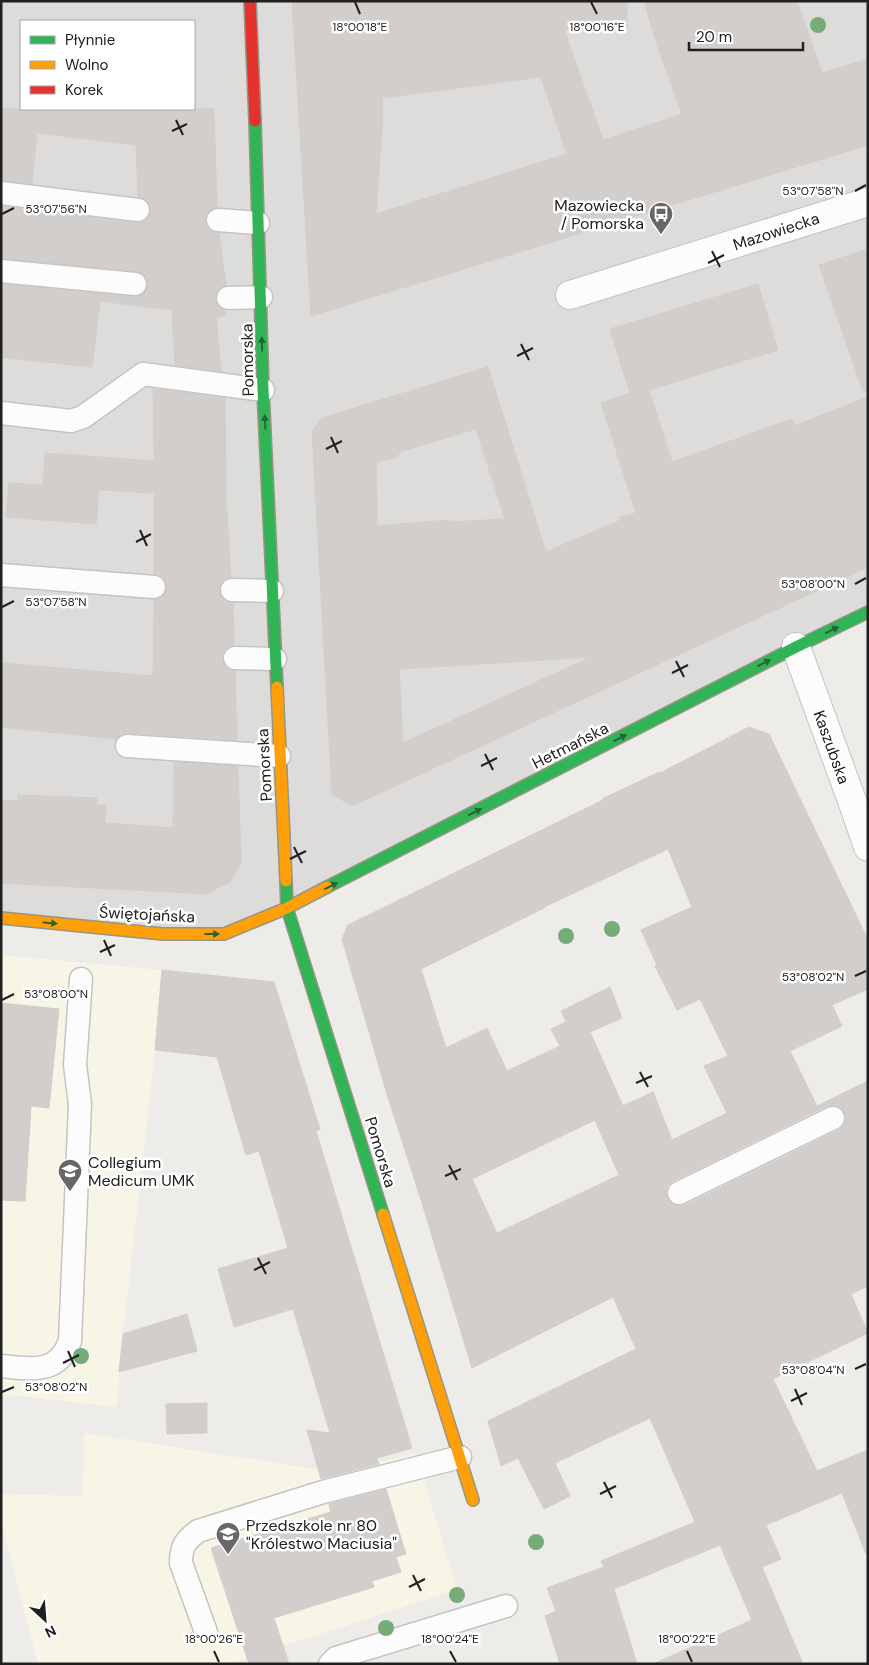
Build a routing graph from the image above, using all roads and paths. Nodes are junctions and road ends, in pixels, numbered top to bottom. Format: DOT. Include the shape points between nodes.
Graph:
graph roads {
  1 [pos="250,1"];
  2 [pos="1,193"];
  3 [pos="868,202"];
  4 [pos="138,210"];
  5 [pos="218,220"];
  6 [pos="258,223"];
  7 [pos="1,271"];
  8 [pos="135,284"];
  9 [pos="570,295"];
  10 [pos="261,297"];
  11 [pos="228,298"];
  12 [pos="263,390"];
  13 [pos="1,413"];
  14 [pos="1,575"];
  15 [pos="154,587"];
  16 [pos="232,590"];
  17 [pos="272,591"];
  18 [pos="868,612"];
  19 [pos="796,647"];
  20 [pos="235,658"];
  21 [pos="275,659"];
  22 [pos="127,746"];
  23 [pos="279,756"];
  24 [pos="868,847"];
  25 [pos="287,908"];
  26 [pos="1,918"];
  27 [pos="81,979"];
  28 [pos="833,1118"];
  29 [pos="679,1193"];
  30 [pos="1,1366"];
  31 [pos="460,1457"];
  32 [pos="473,1500"];
  33 [pos="506,1606"];
  34 [pos="206,1632"];
  35 [pos="330,1664"];
  1 -- 6 [label="street, Pomorska"];
  2 -- 4 [label="lane"];
  3 -- 9 [label="street, Mazowiecka"];
  5 -- 6 [label="lane"];
  6 -- 10 [label="street, Pomorska"];
  7 -- 8 [label="lane"];
  10 -- 11 [label="lane"];
  12 -- 10 [label="street, Pomorska, one-way"];
  12 -- 13 [label="lane" via="143,374 83,417 71,421"];
  17 -- 12 [label="street, Pomorska, one-way"];
  14 -- 15 [label="lane"];
  16 -- 17 [label="lane"];
  17 -- 21 [label="street, Pomorska"];
  19 -- 18 [label="street, Hetmańska, one-way"];
  19 -- 24 [label="street, Kaszubska"];
  25 -- 19 [label="street, Hetmańska, one-way"];
  20 -- 21 [label="lane"];
  21 -- 23 [label="street, Pomorska"];
  22 -- 23 [label="lane"];
  23 -- 25 [label="street, Pomorska"];
  26 -- 25 [label="street, Świętojańska, one-way" via="163,934 224,934"];
  25 -- 31 [label="street, Pomorska"];
  27 -- 30 [label="lane" via="75,1065 80,1104 70,1341 57,1362 45,1367"];
  28 -- 29 [label="lane"];
  31 -- 32 [label="street, Pomorska"];
  31 -- 34 [label="lane" via="324,1492 198,1531 187,1539 181,1551"];
  33 -- 35 [label="lane" via="336,1658"];
}
